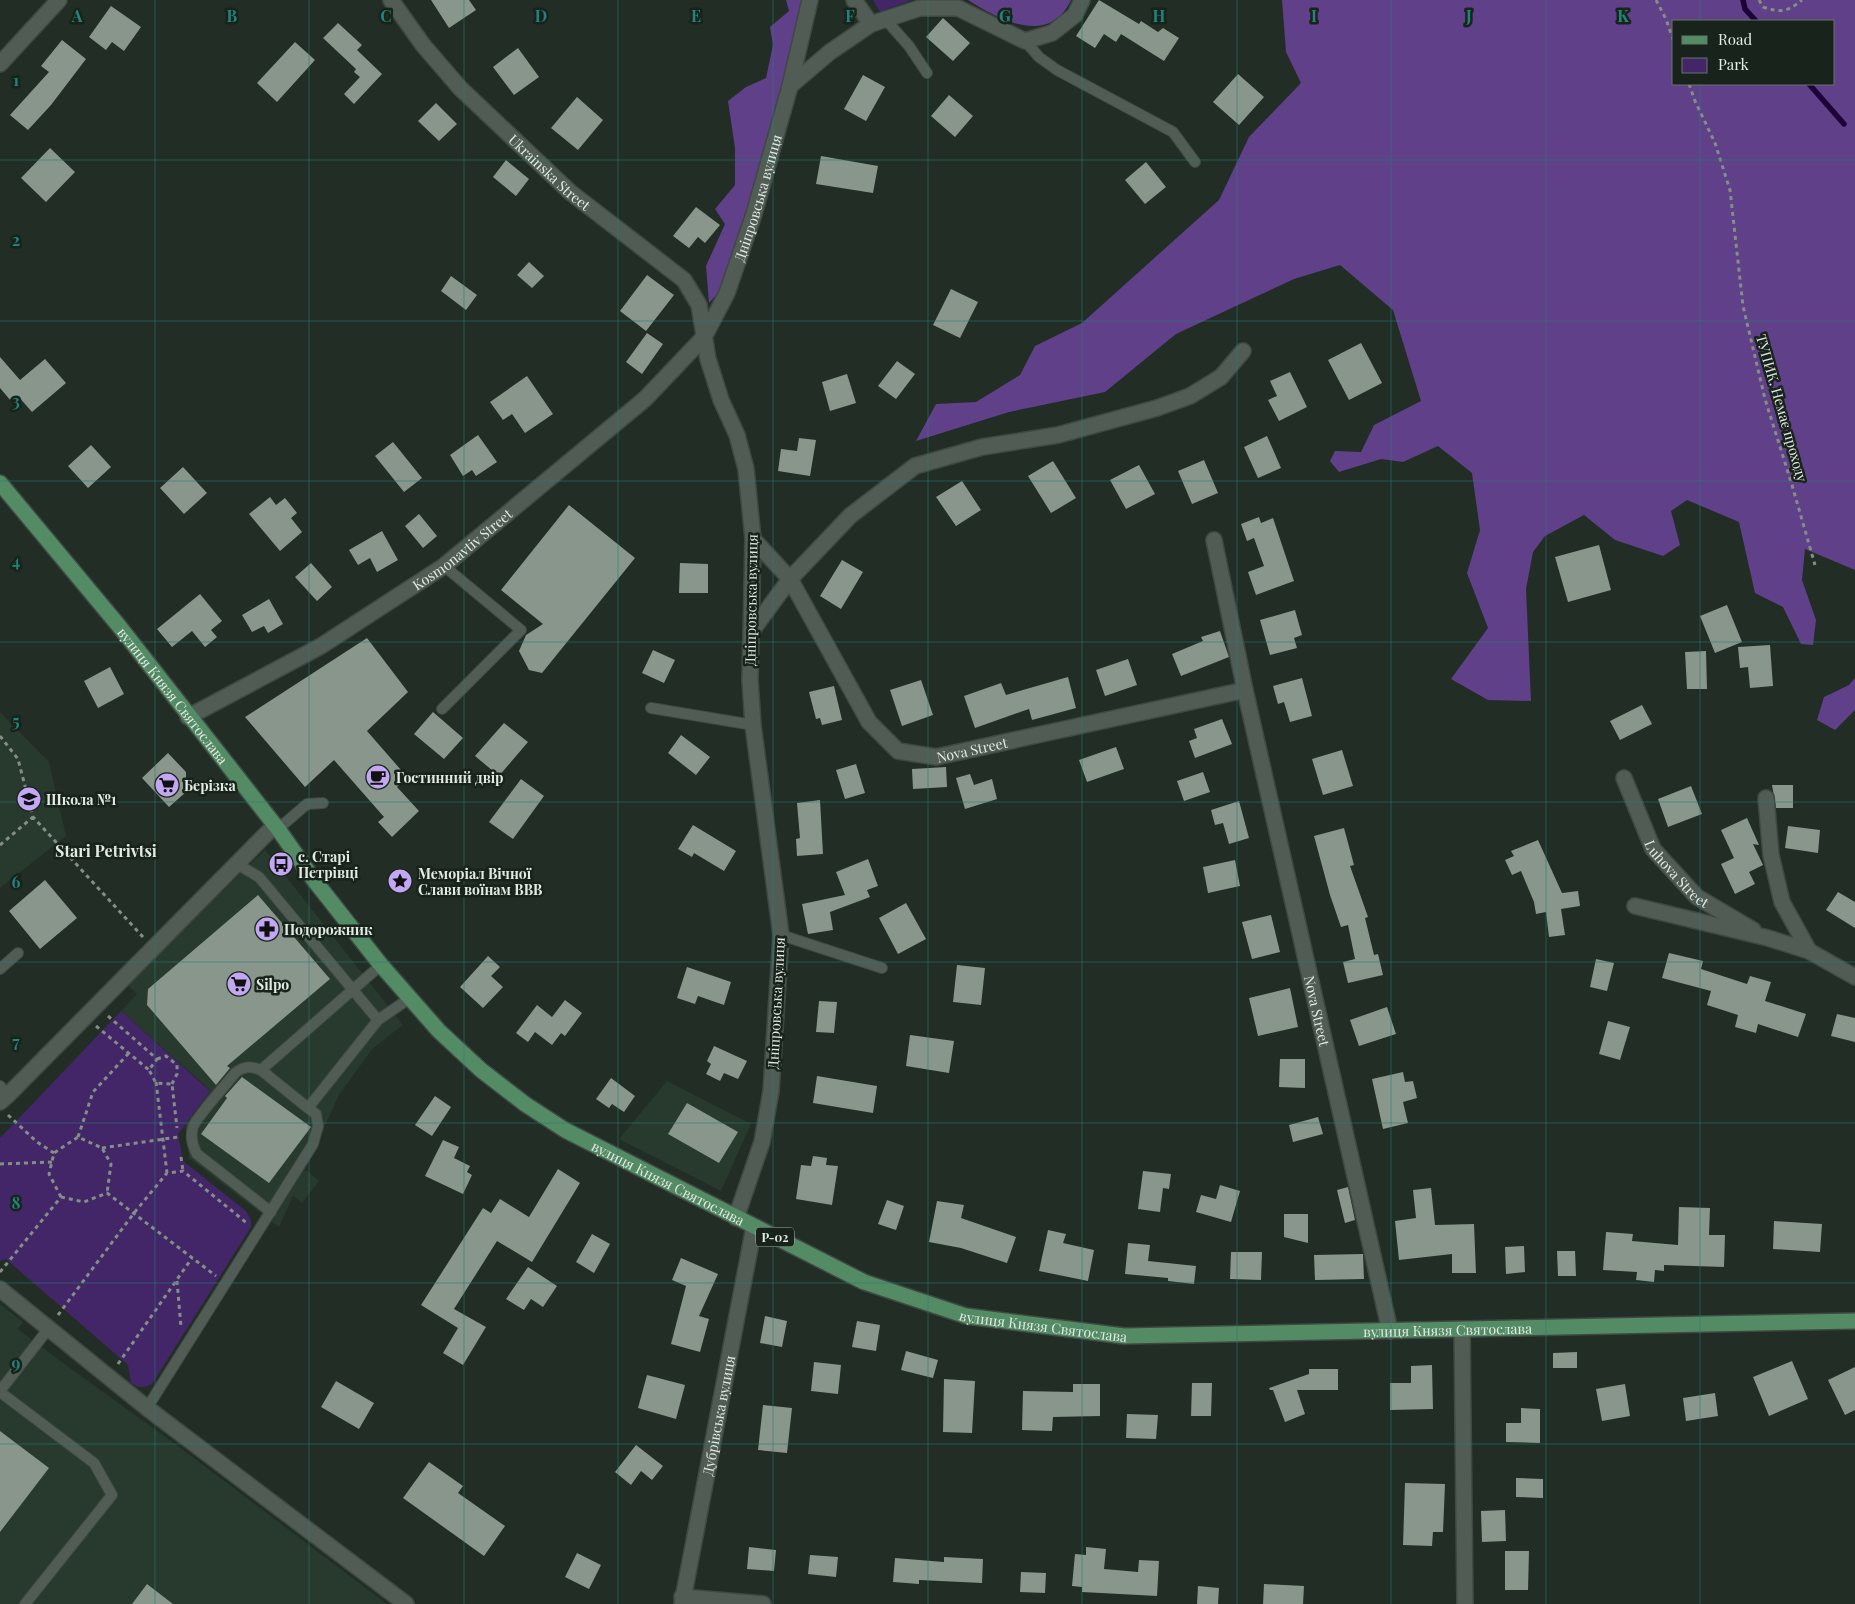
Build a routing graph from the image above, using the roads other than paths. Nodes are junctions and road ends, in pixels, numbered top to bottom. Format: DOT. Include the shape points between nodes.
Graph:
graph roads {
  1 [pos="59,0"];
  2 [pos="391,0"];
  3 [pos="810,0"];
  4 [pos="854,0"];
  5 [pos="1082,0"];
  6 [pos="878,22"];
  7 [pos="1025,40"];
  8 [pos="0,64"];
  9 [pos="927,73"];
  10 [pos="790,86"];
  11 [pos="1196,162"];
  12 [pos="704,337"];
  13 [pos="1243,351"];
  14 [pos="0,483"];
  15 [pos="754,539"];
  16 [pos="1214,540"];
  17 [pos="444,566"];
  18 [pos="790,578"];
  19 [pos="751,632"];
  20 [pos="1246,690"];
  21 [pos="651,708"];
  22 [pos="442,709"];
  23 [pos="188,717"];
  24 [pos="753,725"];
  25 [pos="1624,778"];
  26 [pos="1766,798"];
  27 [pos="323,803"];
  28 [pos="276,827"];
  29 [pos="237,864"];
  30 [pos="1635,906"];
  31 [pos="781,935"];
  32 [pos="1768,938"];
  33 [pos="1809,951"];
  34 [pos="18,953"];
  35 [pos="381,965"];
  36 [pos="882,968"];
  37 [pos="0,969"];
  38 [pos="1855,977"];
  39 [pos="354,989"];
  40 [pos="410,998"];
  41 [pos="378,1020"];
  42 [pos="261,1070"];
  43 [pos="4,1099"];
  44 [pos="308,1108"];
  45 [pos="271,1212"];
  46 [pos="736,1218"];
  47 [pos="754,1227"];
  48 [pos="0,1289"];
  49 [pos="1855,1321"];
  50 [pos="48,1328"];
  51 [pos="1462,1330"];
  52 [pos="1390,1331"];
  53 [pos="0,1391"];
  54 [pos="147,1408"];
  55 [pos="682,1601"];
  56 [pos="25,1604"];
  57 [pos="406,1604"];
  58 [pos="763,1604"];
  59 [pos="1465,1604"];
  1 -- 8 [label="street"];
  2 -- 12 [label="street, Ukrainska Street" via="423,45 460,88 570,192 684,280 699,305"];
  3 -- 10 [label="street, Дніпровська вулиця"];
  4 -- 6 [label="street"];
  5 -- 7 [label="street" via="1075,15 1052,33"];
  6 -- 7 [label="street" via="920,8 958,8"];
  6 -- 9 [label="lane" via="909,46"];
  6 -- 10 [label="street" via="830,52"];
  7 -- 11 [label="lane" via="1039,57 1057,70 1173,132"];
  10 -- 12 [label="street, Дніпровська вулиця" via="748,232 727,293"];
  12 -- 15 [label="street, Дніпровська вулиця" via="721,400 737,435 746,469"];
  12 -- 17 [label="street, Kosmonavtiv Street" via="645,399"];
  13 -- 18 [label="street" via="1221,376 1190,396 1157,408 1058,435 982,447 915,466 850,516"];
  14 -- 23 [label="main road, вулиця Князя Святослава / Р-02" via="119,626"];
  15 -- 18 [label="street, Nova Street"];
  15 -- 19 [label="street, Дніпровська вулиця"];
  16 -- 20 [label="street, Nova Street"];
  17 -- 22 [label="lane" via="521,630"];
  17 -- 23 [label="street, Kosmonavtiv Street" via="320,646"];
  18 -- 19 [label="street"];
  18 -- 20 [label="street, Nova Street" via="869,722 898,751 936,756"];
  19 -- 24 [label="street, Дніпровська вулиця"];
  20 -- 52 [label="street, Nova Street"];
  21 -- 24 [label="lane"];
  23 -- 28 [label="main road, вулиця Князя Святослава / Р-02"];
  24 -- 31 [label="street, Дніпровська вулиця"];
  25 -- 32 [label="street, Luhova Street" via="1653,849 1697,897"];
  26 -- 33 [label="street" via="1771,855 1782,902"];
  27 -- 28 [label="lane" via="307,804"];
  28 -- 29 [label="street"];
  28 -- 35 [label="main road, вулиця Князя Святослава / Р-02"];
  29 -- 39 [label="lane" via="259,876"];
  29 -- 43 [label="street"];
  30 -- 32 [label="street, Luhova Street"];
  31 -- 36 [label="lane"];
  31 -- 46 [label="street, Дніпровська вулиця" via="771,1091 762,1142"];
  32 -- 33 [label="street, Luhova Street"];
  33 -- 38 [label="street, Luhova Street"];
  34 -- 37 [label="lane"];
  35 -- 39 [label="lane"];
  35 -- 40 [label="main road, вулиця Князя Святослава / Р-02"];
  39 -- 41 [label="lane"];
  39 -- 42 [label="lane"];
  40 -- 41 [label="lane"];
  40 -- 46 [label="main road, вулиця Князя Святослава / Р-02" via="439,1031 481,1070 525,1104 565,1130"];
  41 -- 44 [label="lane"];
  42 -- 44 [label="lane"];
  42 -- 45 [label="lane" via="243,1068 235,1074 194,1125 192,1146 196,1154"];
  44 -- 45 [label="lane" via="316,1114 318,1126 313,1144"];
  45 -- 54 [label="lane"];
  46 -- 47 [label="main road, вулиця Князя Святослава / Р-02"];
  47 -- 52 [label="main road, вулиця Князя Святослава / Р-02" via="864,1282 966,1316 1124,1336"];
  47 -- 55 [label="street, Дубрівська вулиця"];
  48 -- 50 [label="street"];
  49 -- 51 [label="main road, вулиця Князя Святослава / Р-02"];
  50 -- 53 [label="lane"];
  50 -- 54 [label="street"];
  51 -- 52 [label="main road, вулиця Князя Святослава / Р-02"];
  51 -- 59 [label="street"];
  53 -- 56 [label="lane" via="94,1463 112,1495"];
  54 -- 57 [label="street"];
  55 -- 58 [label="street"];
}
